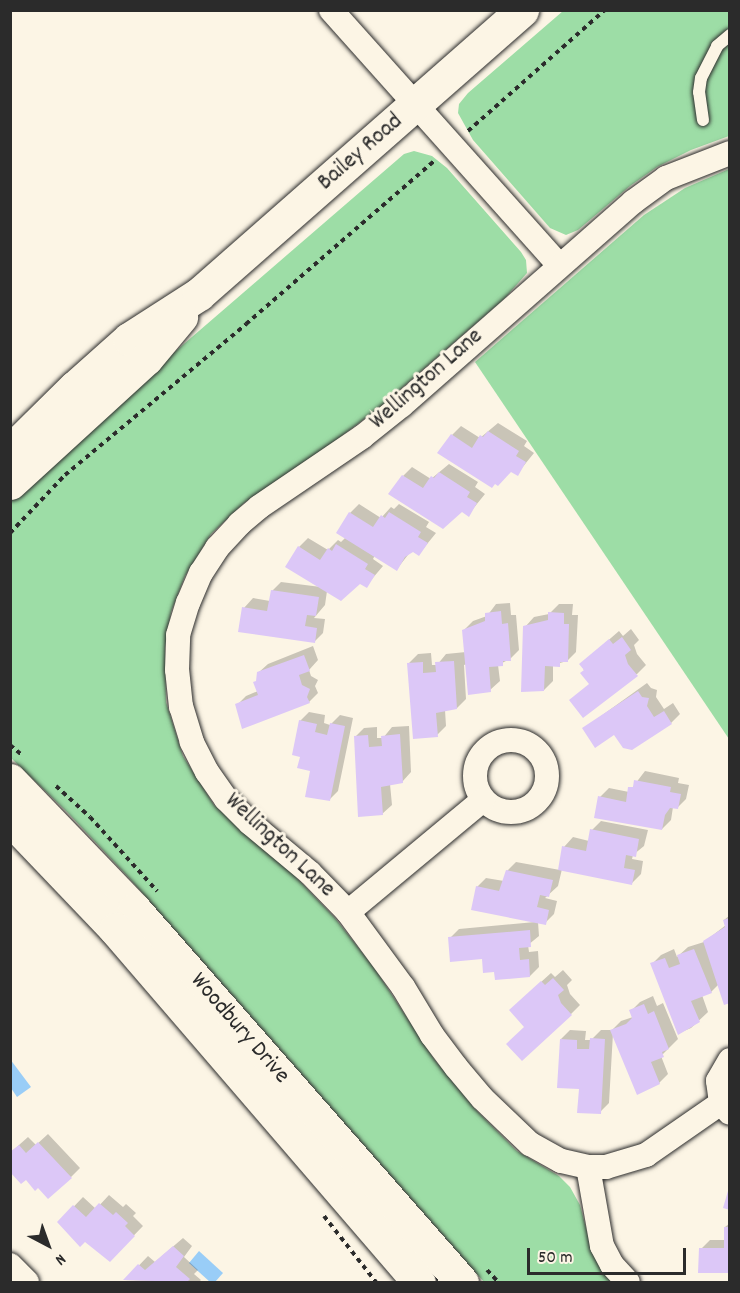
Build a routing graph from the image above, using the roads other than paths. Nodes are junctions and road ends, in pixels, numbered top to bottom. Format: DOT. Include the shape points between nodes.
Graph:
graph roads {
  1 [pos="331,10"];
  2 [pos="522,10"];
  3 [pos="729,34"];
  4 [pos="415,105"];
  5 [pos="703,120"];
  6 [pos="729,153"];
  7 [pos="559,265"];
  8 [pos="199,294"];
  9 [pos="10,451"];
  10 [pos="10,483"];
  11 [pos="10,780"];
  12 [pos="483,800"];
  13 [pos="10,819"];
  14 [pos="348,912"];
  15 [pos="729,1060"];
  16 [pos="725,1108"];
  17 [pos="588,1167"];
  18 [pos="10,1265"];
  19 [pos="27,1282"];
  20 [pos="419,1282"];
  21 [pos="462,1282"];
  22 [pos="628,1282"];
  1 -- 4 [label="street"];
  2 -- 4 [label="main road, Bailey Road"];
  3 -- 5 [label="lane" via="717,46 701,78"];
  4 -- 7 [label="street"];
  4 -- 8 [label="main road, Bailey Road"];
  6 -- 7 [label="street, Wellington Lane" via="666,178"];
  7 -- 14 [label="street, Wellington Lane" via="402,405 239,524 207,565 188,603 178,635 181,707 207,772 250,823"];
  8 -- 9 [label="main road, Bailey Road" via="129,339"];
  8 -- 10 [label="main road, Bailey Road" via="146,359"];
  11 -- 21 [label="main road, Woodbury Drive" via="126,900"];
  12 -- 14 [label="street"];
  13 -- 20 [label="main road, Woodbury Drive" via="115,928"];
  14 -- 17 [label="street, Wellington Lane" via="403,987 432,1035 482,1098 538,1149 561,1161"];
  15 -- 16 [label="street, Wellington Lane" via="718,1081"];
  16 -- 17 [label="street, Wellington Lane" via="646,1155 606,1167"];
  17 -- 22 [label="street" via="602,1246 612,1265"];
  18 -- 19 [label="street"];
}
